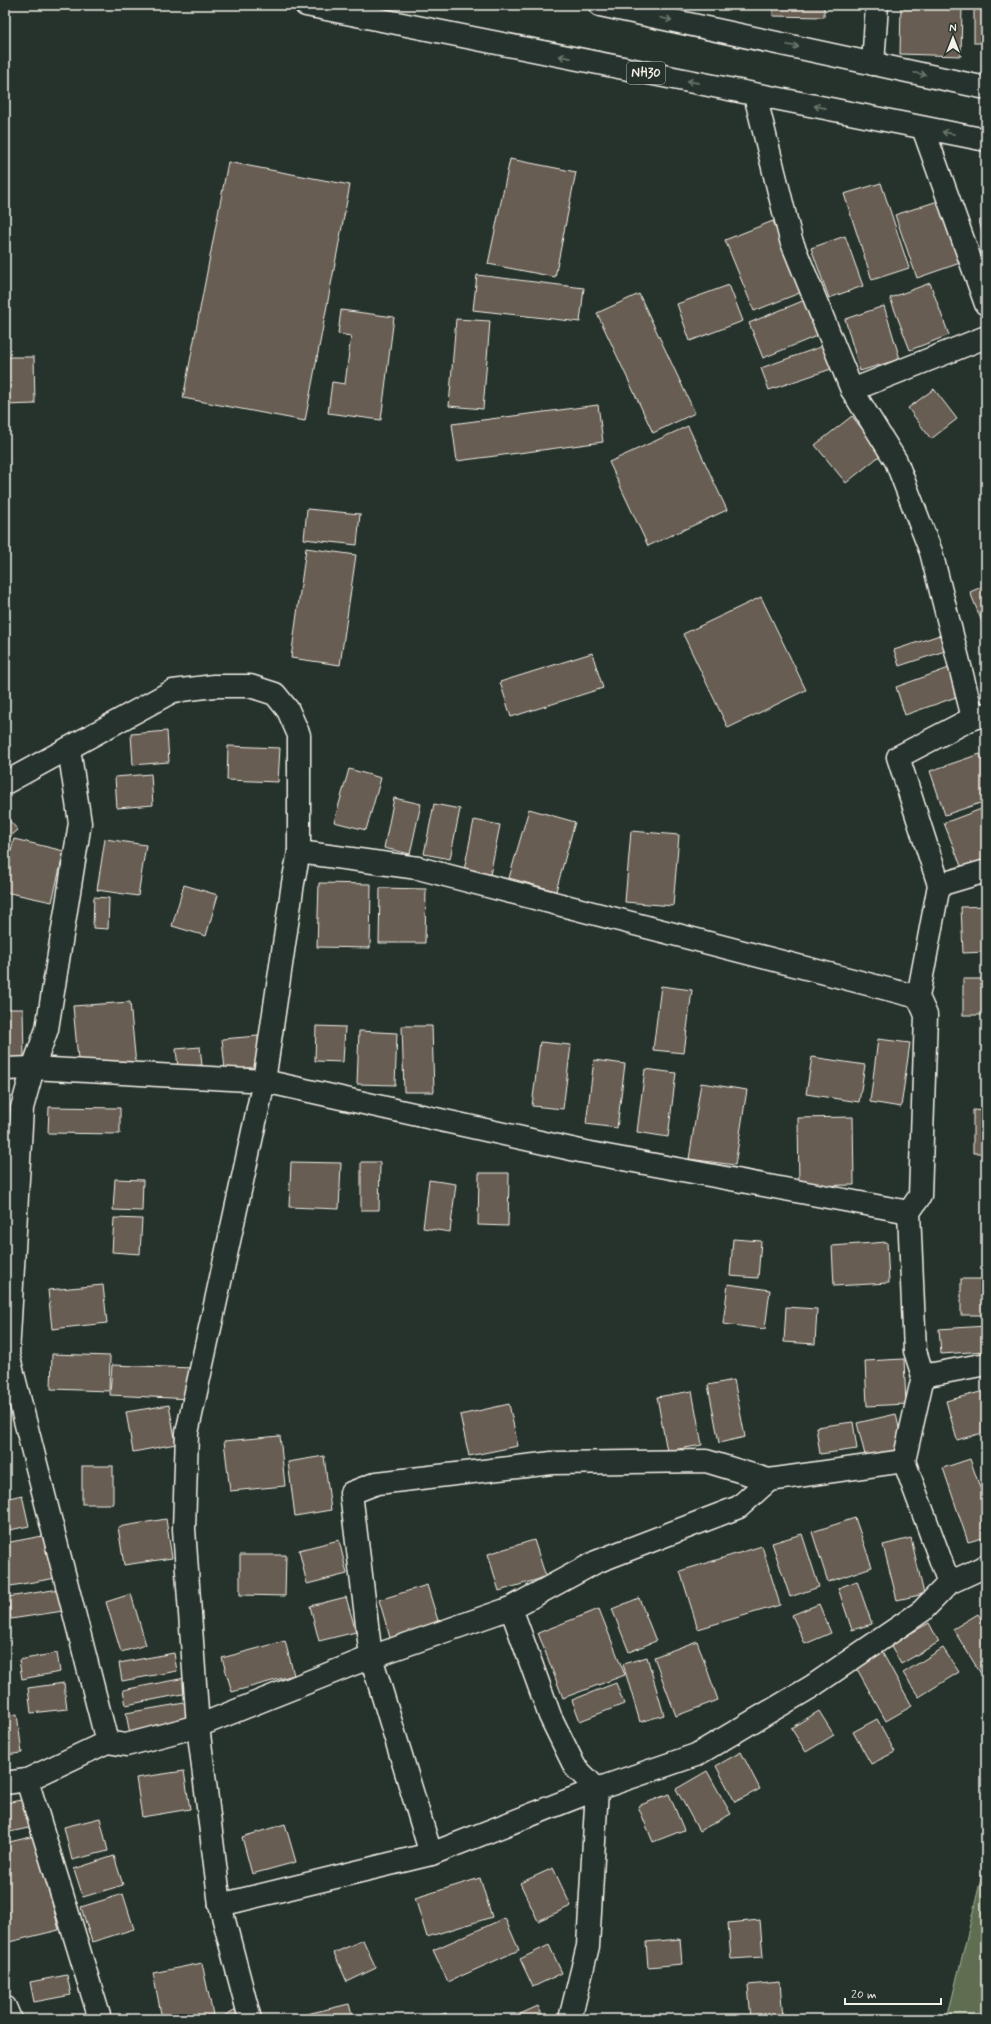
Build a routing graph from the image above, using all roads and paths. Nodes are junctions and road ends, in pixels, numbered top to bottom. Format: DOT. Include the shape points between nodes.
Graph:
graph roads {
  1 [pos="306,5"];
  2 [pos="600,5"];
  3 [pos="877,5"];
  4 [pos="622,7"];
  5 [pos="873,64"];
  6 [pos="986,88"];
  7 [pos="755,94"];
  8 [pos="923,128"];
  9 [pos="986,140"];
  10 [pos="986,304"];
  11 [pos="986,337"];
  12 [pos="852,390"];
  13 [pos="979,716"];
  14 [pos="69,748"];
  15 [pos="5,783"];
  16 [pos="299,852"];
  17 [pos="986,871"];
  18 [pos="939,885"];
  19 [pos="918,997"];
  20 [pos="33,1068"];
  21 [pos="5,1069"];
  22 [pos="264,1081"];
  23 [pos="909,1212"];
  24 [pos="986,1364"];
  25 [pos="923,1376"];
  26 [pos="904,1461"];
  27 [pos="769,1480"];
  28 [pos="986,1566"];
  29 [pos="950,1583"];
  30 [pos="511,1608"];
  31 [pos="371,1657"];
  32 [pos="198,1726"];
  33 [pos="107,1742"];
  34 [pos="27,1780"];
  35 [pos="5,1783"];
  36 [pos="597,1788"];
  37 [pos="431,1854"];
  38 [pos="220,1905"];
  39 [pos="5,2007"];
  40 [pos="10,2019"];
  41 [pos="100,2019"];
  42 [pos="250,2019"];
  43 [pos="570,2019"];
  7 -- 1 [label="main road, NH30, one-way"];
  2 -- 4 [label="main road"];
  3 -- 5 [label="main road"];
  4 -- 5 [label="main road, one-way"];
  5 -- 6 [label="main road, one-way"];
  8 -- 7 [label="main road, NH30, one-way"];
  7 -- 12 [label="main road" via="791,240"];
  9 -- 8 [label="main road, NH30, one-way"];
  8 -- 10 [label="main road"];
  11 -- 12 [label="main road"];
  12 -- 13 [label="main road" via="896,461 931,552"];
  13 -- 18 [label="main road" via="898,756"];
  14 -- 15 [label="main road"];
  14 -- 16 [label="main road" via="173,691 214,686 250,686 275,694 288,710 299,735"];
  14 -- 20 [label="main road" via="80,823 47,1029"];
  16 -- 19 [label="main road" via="418,868"];
  16 -- 22 [label="main road"];
  17 -- 18 [label="main road"];
  18 -- 19 [label="main road"];
  19 -- 23 [label="main road" via="926,1016 920,1196"];
  20 -- 21 [label="main road"];
  20 -- 22 [label="main road"];
  20 -- 33 [label="main road" via="22,1108 8,1354"];
  22 -- 23 [label="main road" via="585,1152"];
  22 -- 32 [label="main road" via="187,1434 184,1529"];
  23 -- 25 [label="main road" via="915,1351"];
  24 -- 25 [label="main road"];
  25 -- 26 [label="main road"];
  26 -- 27 [label="main road"];
  26 -- 29 [label="main road"];
  27 -- 30 [label="main road" via="739,1507 596,1562"];
  27 -- 31 [label="main road" via="706,1461 552,1463 377,1483 352,1493"];
  28 -- 29 [label="main road"];
  29 -- 36 [label="main road" via="922,1611 811,1687 696,1755"];
  30 -- 31 [label="main road"];
  30 -- 36 [label="main road" via="550,1716 575,1767"];
  31 -- 32 [label="main road"];
  31 -- 37 [label="main road"];
  32 -- 33 [label="main road" via="126,1745"];
  32 -- 38 [label="main road"];
  33 -- 34 [label="main road"];
  34 -- 35 [label="main road"];
  34 -- 41 [label="main road"];
  36 -- 37 [label="main road"];
  36 -- 43 [label="main road" via="588,1946"];
  37 -- 38 [label="main road"];
  38 -- 42 [label="main road"];
  39 -- 40 [label="main road"];
}
